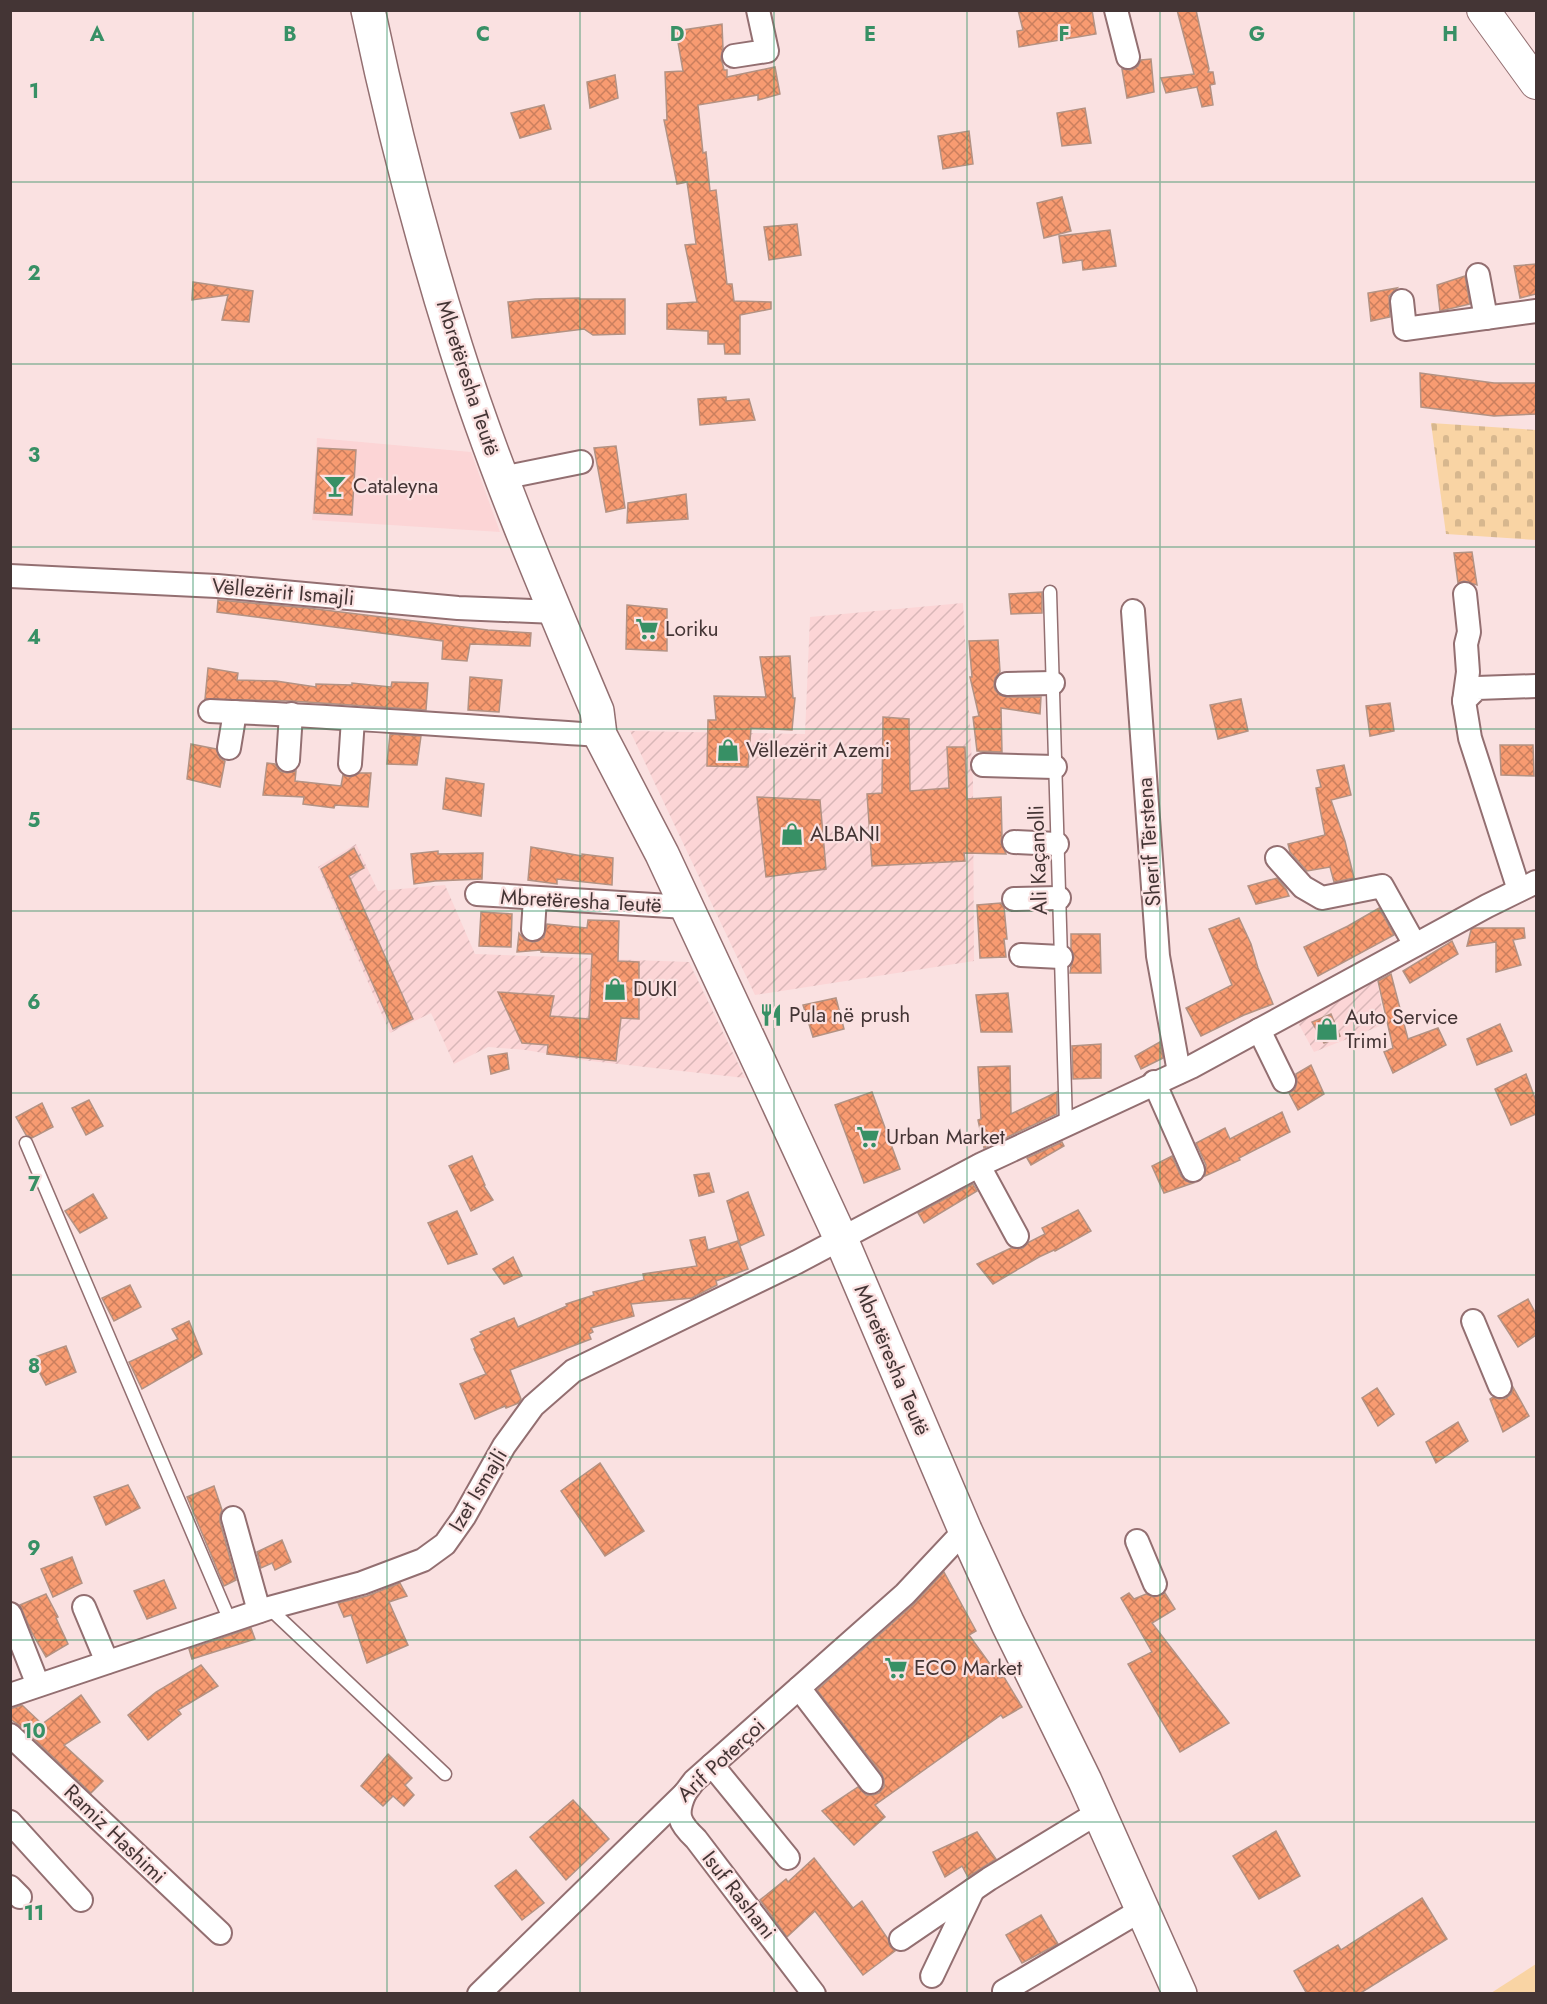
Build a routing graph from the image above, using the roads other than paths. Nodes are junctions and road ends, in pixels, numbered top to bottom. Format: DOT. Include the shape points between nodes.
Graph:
graph roads {
  1 [pos="368,10"];
  2 [pos="758,10"];
  3 [pos="1116,10"];
  4 [pos="1483,10"];
  5 [pos="734,56"];
  6 [pos="1128,57"];
  7 [pos="1536,83"];
  8 [pos="1478,275"];
  9 [pos="1402,301"];
  10 [pos="1536,312"];
  11 [pos="1486,318"];
  12 [pos="581,462"];
  13 [pos="502,478"];
  14 [pos="12,575"];
  15 [pos="1050,592"];
  16 [pos="1465,594"];
  17 [pos="1133,611"];
  18 [pos="556,612"];
  19 [pos="1053,683"];
  20 [pos="1007,684"];
  21 [pos="1536,686"];
  22 [pos="1464,701"];
  23 [pos="210,711"];
  24 [pos="235,712"];
  25 [pos="291,714"];
  26 [pos="353,719"];
  27 [pos="600,735"];
  28 [pos="230,748"];
  29 [pos="288,760"];
  30 [pos="350,764"];
  31 [pos="983,765"];
  32 [pos="1055,767"];
  33 [pos="1014,842"];
  34 [pos="1057,844"];
  35 [pos="1276,858"];
  36 [pos="1528,886"];
  37 [pos="477,894"];
  38 [pos="535,898"];
  39 [pos="1059,898"];
  40 [pos="1014,899"];
  41 [pos="686,907"];
  42 [pos="534,929"];
  43 [pos="1415,945"];
  44 [pos="1021,955"];
  45 [pos="1061,957"];
  46 [pos="1259,1030"];
  47 [pos="1179,1072"];
  48 [pos="1284,1081"];
  49 [pos="1154,1083"];
  50 [pos="1066,1125"];
  51 [pos="26,1143"];
  52 [pos="979,1166"];
  53 [pos="1193,1170"];
  54 [pos="1017,1236"];
  55 [pos="841,1239"];
  56 [pos="1473,1321"];
  57 [pos="1500,1386"];
  58 [pos="233,1518"];
  59 [pos="965,1530"];
  60 [pos="1137,1541"];
  61 [pos="1155,1584"];
  62 [pos="84,1607"];
  63 [pos="264,1610"];
  64 [pos="10,1614"];
  65 [pos="230,1621"];
  66 [pos="107,1662"];
  67 [pos="38,1685"];
  68 [pos="799,1688"];
  69 [pos="10,1695"];
  70 [pos="10,1735"];
  71 [pos="712,1765"];
  72 [pos="445,1774"];
  73 [pos="871,1782"];
  74 [pos="685,1793"];
  75 [pos="1099,1812"];
  76 [pos="10,1822"];
  77 [pos="788,1858"];
  78 [pos="981,1884"];
  79 [pos="81,1900"];
  80 [pos="1143,1909"];
  81 [pos="219,1933"];
  82 [pos="901,1939"];
  83 [pos="932,1976"];
  84 [pos="1004,1991"];
  85 [pos="479,1994"];
  86 [pos="814,1994"];
  87 [pos="1180,1994"];
  1 -- 13 [label="main road, Mbretëresha Teutë" via="423,236 456,349"];
  2 -- 5 [label="street" via="767,51"];
  3 -- 6 [label="street"];
  4 -- 7 [label="street"];
  8 -- 11 [label="street"];
  9 -- 11 [label="street" via="1405,328"];
  10 -- 11 [label="street"];
  12 -- 13 [label="street"];
  13 -- 18 [label="main road, Mbretëresha Teutë"];
  14 -- 18 [label="street, Vëllezërit Ismajli" via="218,586 458,608"];
  15 -- 19 [label="lane, Ali Kaçanolli"];
  16 -- 22 [label="street" via="1469,632"];
  17 -- 47 [label="street, Sherif Tërstena" via="1158,956"];
  18 -- 27 [label="main road, Mbretëresha Teutë" via="597,711"];
  19 -- 20 [label="street"];
  19 -- 32 [label="lane, Ali Kaçanolli"];
  21 -- 22 [label="street" via="1477,688"];
  22 -- 36 [label="street" via="1470,738"];
  23 -- 24 [label="street"];
  24 -- 25 [label="street"];
  24 -- 28 [label="street"];
  25 -- 26 [label="street"];
  25 -- 29 [label="street"];
  26 -- 27 [label="street"];
  26 -- 30 [label="street"];
  27 -- 41 [label="main road, Mbretëresha Teutë"];
  31 -- 32 [label="street"];
  32 -- 34 [label="lane, Ali Kaçanolli"];
  33 -- 34 [label="street"];
  34 -- 39 [label="lane, Ali Kaçanolli"];
  35 -- 43 [label="street" via="1303,887 1322,898 1382,886"];
  36 -- 43 [label="street"];
  37 -- 38 [label="street, Mbretëresha Teutë"];
  38 -- 41 [label="street, Mbretëresha Teutë"];
  38 -- 42 [label="street"];
  39 -- 40 [label="street"];
  39 -- 45 [label="lane, Ali Kaçanolli"];
  41 -- 55 [label="main road, Mbretëresha Teutë"];
  43 -- 46 [label="street"];
  44 -- 45 [label="street"];
  45 -- 50 [label="lane, Ali Kaçanolli"];
  46 -- 47 [label="street"];
  46 -- 48 [label="street"];
  47 -- 49 [label="street"];
  49 -- 50 [label="street"];
  49 -- 53 [label="street"];
  50 -- 52 [label="street"];
  51 -- 65 [label="lane"];
  52 -- 54 [label="street"];
  52 -- 55 [label="street"];
  55 -- 59 [label="main road, Mbretëresha Teutë"];
  55 -- 63 [label="street, Izet Ismajli" via="573,1371 533,1406 445,1544 423,1560 362,1583"];
  56 -- 57 [label="street"];
  58 -- 63 [label="street"];
  59 -- 68 [label="street, Arif Poterçoi" via="905,1594"];
  59 -- 75 [label="main road, Mbretëresha Teutë"];
  60 -- 61 [label="street"];
  62 -- 66 [label="street"];
  63 -- 65 [label="street, Izet Ismajli"];
  63 -- 72 [label="lane"];
  64 -- 67 [label="street"];
  65 -- 66 [label="street, Izet Ismajli"];
  66 -- 67 [label="street, Izet Ismajli"];
  67 -- 69 [label="street, Izet Ismajli"];
  68 -- 71 [label="street, Arif Poterçoi"];
  68 -- 73 [label="street"];
  70 -- 81 [label="street, Ramiz Hashimi"];
  71 -- 74 [label="street, Arif Poterçoi"];
  71 -- 77 [label="street"];
  74 -- 85 [label="street, Arif Poterçoi"];
  74 -- 86 [label="street, Isuf Rashani" via="680,1803 682,1827"];
  75 -- 78 [label="street"];
  75 -- 80 [label="main road, Mbretëresha Teutë"];
  76 -- 79 [label="street"];
  78 -- 82 [label="street"];
  78 -- 83 [label="street"];
  80 -- 84 [label="street"];
  80 -- 87 [label="main road, Mbretëresha Teutë"];
}
